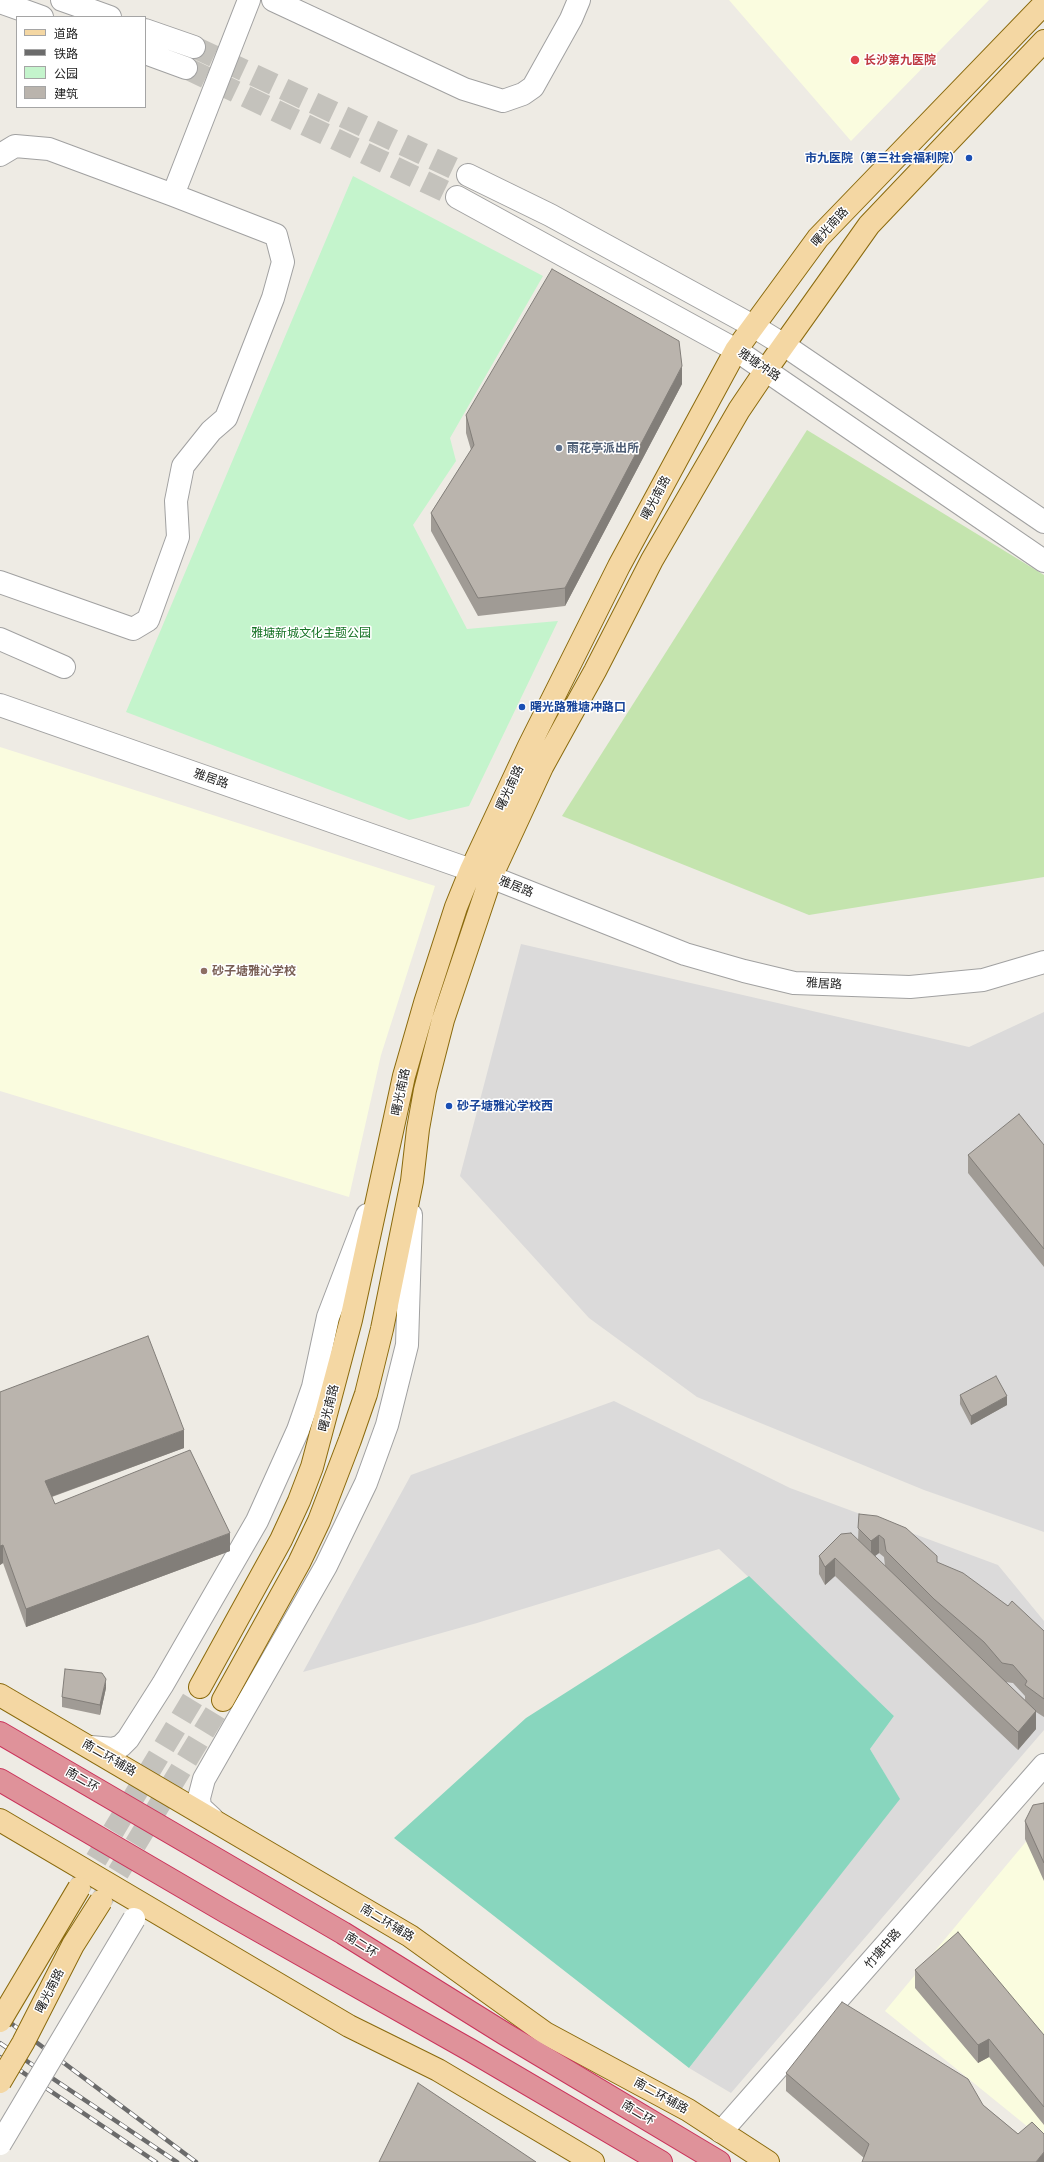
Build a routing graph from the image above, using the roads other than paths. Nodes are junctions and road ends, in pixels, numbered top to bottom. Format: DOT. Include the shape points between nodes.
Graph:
graph roads {
  1 [pos="62,0"];
  2 [pos="249,0"];
  3 [pos="274,0"];
  4 [pos="579,0"];
  5 [pos="0,2"];
  6 [pos="1044,4"];
  7 [pos="39,16"];
  8 [pos="107,16"];
  9 [pos="146,30"];
  10 [pos="1044,41"];
  11 [pos="194,47"];
  12 [pos="146,53"];
  13 [pos="186,68"];
  14 [pos="0,155"];
  15 [pos="468,174"];
  16 [pos="173,194"];
  17 [pos="457,197"];
  18 [pos="753,326"];
  19 [pos="784,345"];
  20 [pos="736,350"];
  21 [pos="766,370"];
  22 [pos="1044,522"];
  23 [pos="1044,561"];
  24 [pos="0,582"];
  25 [pos="0,639"];
  26 [pos="64,667"];
  27 [pos="0,705"];
  28 [pos="481,874"];
  29 [pos="1044,962"];
  30 [pos="383,1173"];
  31 [pos="412,1182"];
  32 [pos="200,1687"];
  33 [pos="0,1695"];
  34 [pos="223,1700"];
  35 [pos="0,1733"];
  36 [pos="90,1747"];
  37 [pos="1044,1766"];
  38 [pos="0,1780"];
  39 [pos="212,1818"];
  40 [pos="0,1820"];
  41 [pos="79,1888"];
  42 [pos="101,1901"];
  43 [pos="154,1910"];
  44 [pos="0,2021"];
  45 [pos="0,2082"];
  46 [pos="721,2132"];
  47 [pos="0,2144"];
  48 [pos="593,2162"];
  49 [pos="661,2162"];
  50 [pos="719,2162"];
  51 [pos="768,2162"];
  1 -- 8 [label="street"];
  2 -- 16 [label="street"];
  3 -- 4 [label="street" via="464,89 503,101 523,94 533,87"];
  5 -- 7 [label="street"];
  6 -- 18 [label="main road, 曙光南路" via="818,238"];
  9 -- 11 [label="street"];
  10 -- 19 [label="main road, 曙光南路" via="869,225"];
  12 -- 13 [label="street"];
  14 -- 16 [label="street" via="15,146 49,149"];
  15 -- 18 [label="street" via="550,215"];
  16 -- 24 [label="street" via="276,235 283,262 273,298 226,418 211,431 184,466 176,501 178,537 148,620 134,629"];
  17 -- 20 [label="street, 雅塘冲路"];
  18 -- 19 [label="street"];
  18 -- 20 [label="main road, 曙光南路"];
  19 -- 21 [label="main road, 曙光南路"];
  19 -- 22 [label="street"];
  20 -- 21 [label="street, 雅塘冲路"];
  20 -- 28 [label="main road, 曙光南路" via="619,566 529,746"];
  21 -- 23 [label="street, 雅塘冲路"];
  21 -- 28 [label="main road, 曙光南路" via="739,410 652,560 595,671"];
  25 -- 26 [label="street"];
  27 -- 28 [label="street, 雅居路"];
  28 -- 29 [label="street, 雅居路" via="685,954 794,983 910,988 983,980"];
  28 -- 30 [label="main road, 曙光南路" via="454,914 424,1003 404,1076"];
  28 -- 31 [label="main road, 曙光南路" via="432,1062 418,1129"];
  30 -- 32 [label="main road, 曙光南路" via="351,1320 312,1467 281,1540"];
  30 -- 36 [label="street" via="328,1317 313,1387 298,1430 257,1521 163,1684 128,1739 113,1749"];
  31 -- 34 [label="main road, 曙光南路" via="382,1330 366,1394 350,1440 312,1535"];
  31 -- 39 [label="street" via="407,1345 387,1425 366,1483 326,1566 204,1779 199,1798 200,1807"];
  33 -- 36 [label="main road, 南二环辅路"];
  35 -- 50 [label="highway, 南二环" via="336,1929"];
  36 -- 39 [label="main road, 南二环辅路"];
  37 -- 46 [label="street, 竹塘中路"];
  38 -- 49 [label="highway"];
  39 -- 46 [label="main road, 南二环辅路" via="410,1936 545,2033 688,2110"];
  40 -- 43 [label="main road"];
  41 -- 44 [label="main road, bridge"];
  42 -- 45 [label="main road, 曙光南路, bridge" via="73,1946"];
  43 -- 47 [label="street, bridge" via="144,1912 134,1919"];
  43 -- 48 [label="main road" via="349,2026 438,2070"];
  46 -- 51 [label="main road, 南二环辅路"];
}
